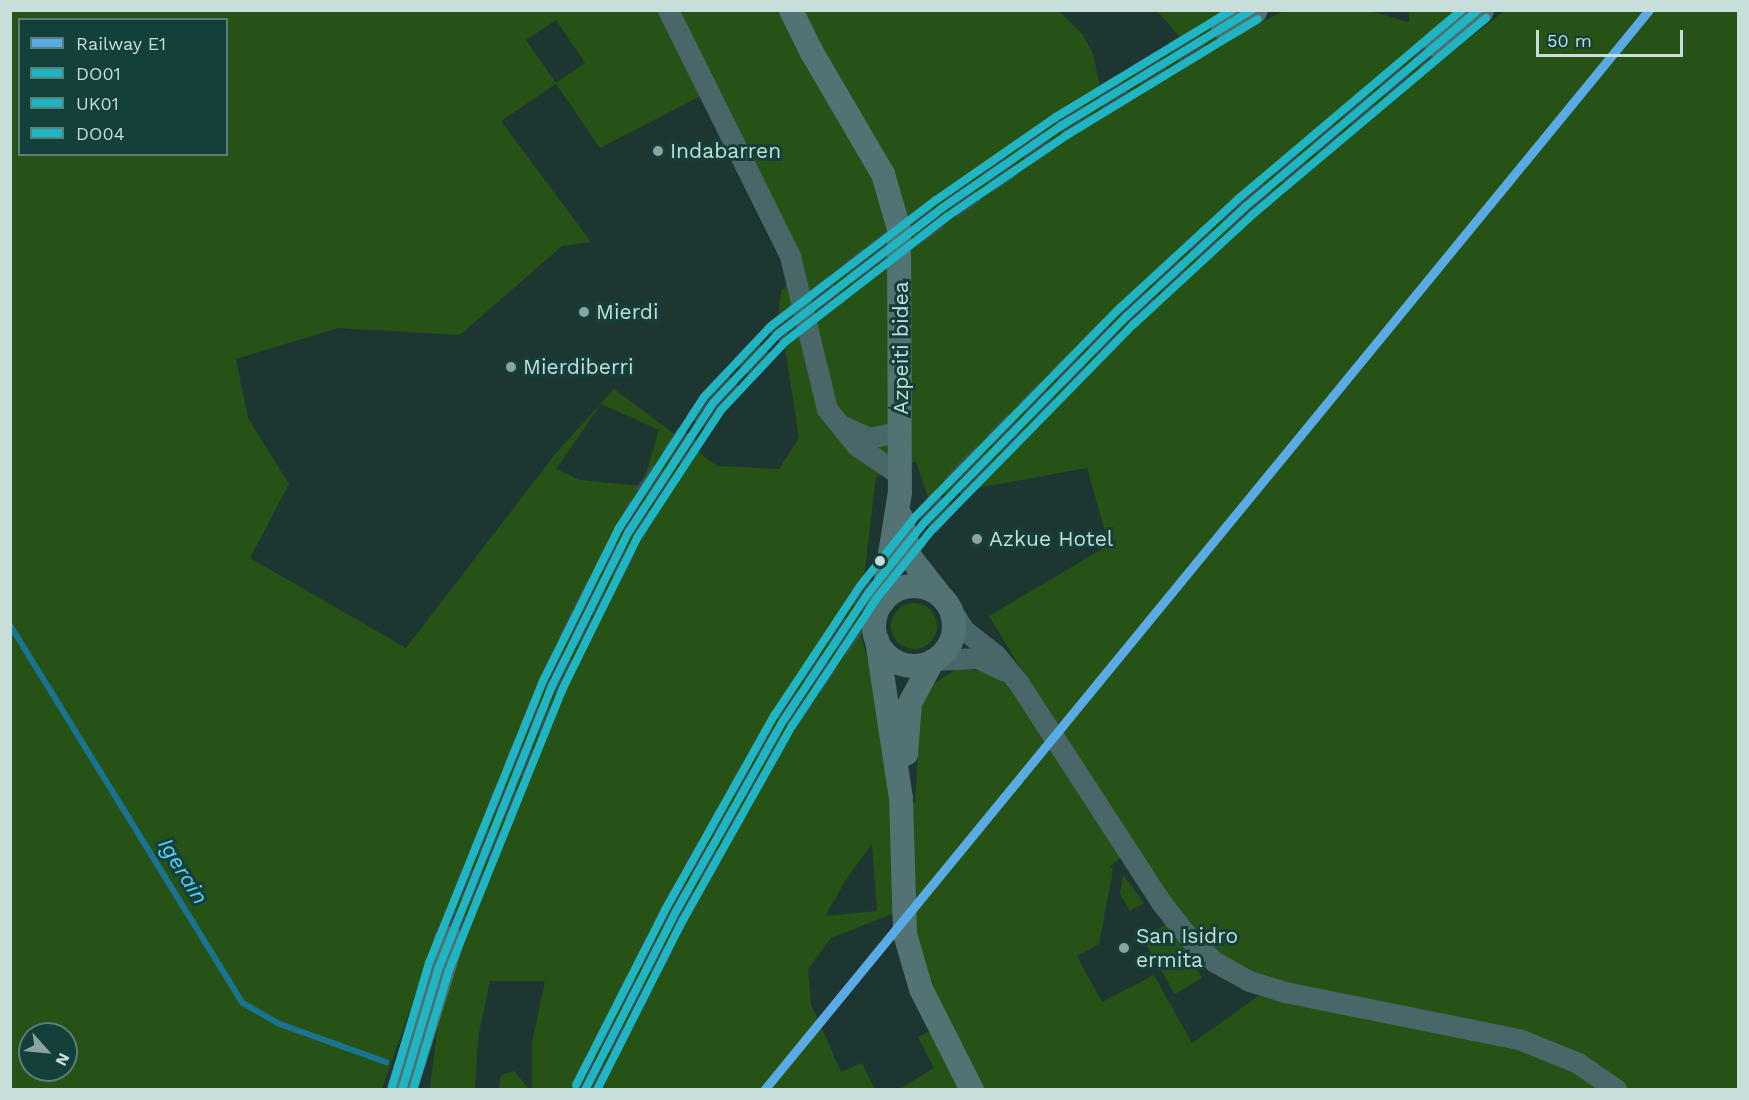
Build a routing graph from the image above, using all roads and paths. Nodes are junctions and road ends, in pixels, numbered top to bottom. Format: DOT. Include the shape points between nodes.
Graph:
graph roads {
  1 [pos="668,10"];
  2 [pos="791,10"];
  3 [pos="1253,10"];
  4 [pos="1479,10"];
  5 [pos="1226,26"];
  6 [pos="1439,43"];
  7 [pos="832,417"];
  8 [pos="900,431"];
  9 [pos="899,486"];
  10 [pos="944,600"];
  11 [pos="882,603"];
  12 [pos="877,640"];
  13 [pos="934,661"];
  14 [pos="1018,682"];
  15 [pos="901,798"];
  16 [pos="449,941"];
  17 [pos="402,1089"];
  18 [pos="972,1089"];
  19 [pos="1617,1089"];
  1 -- 7 [label="street" via="790,256 807,315 820,392"];
  2 -- 8 [label="main road, Azpeiti bidea" via="880,169 893,202 901,256"];
  3 -- 5 [label="highway"];
  4 -- 6 [label="highway"];
  7 -- 8 [label="street" via="864,437 883,438"];
  7 -- 9 [label="street"];
  8 -- 9 [label="main road, Azpeiti bidea"];
  9 -- 10 [label="main road, Azpeiti bidea" via="910,557"];
  9 -- 11 [label="main road, Azpeiti bidea"];
  10 -- 11 [label="main road" via="922,587 910,586 893,592"];
  10 -- 13 [label="main road" via="954,623 953,636"];
  10 -- 14 [label="street" via="964,630 996,655"];
  11 -- 12 [label="main road" via="874,622"];
  12 -- 13 [label="main road" via="897,663 915,667"];
  12 -- 15 [label="main road"];
  13 -- 14 [label="street" via="984,660"];
  13 -- 15 [label="main road" via="910,703"];
  14 -- 19 [label="street" via="1160,901 1190,939 1221,966 1285,992 1519,1039 1578,1063"];
  15 -- 18 [label="main road" via="902,910 910,955 925,998"];
  16 -- 17 [label="highway"];
}
